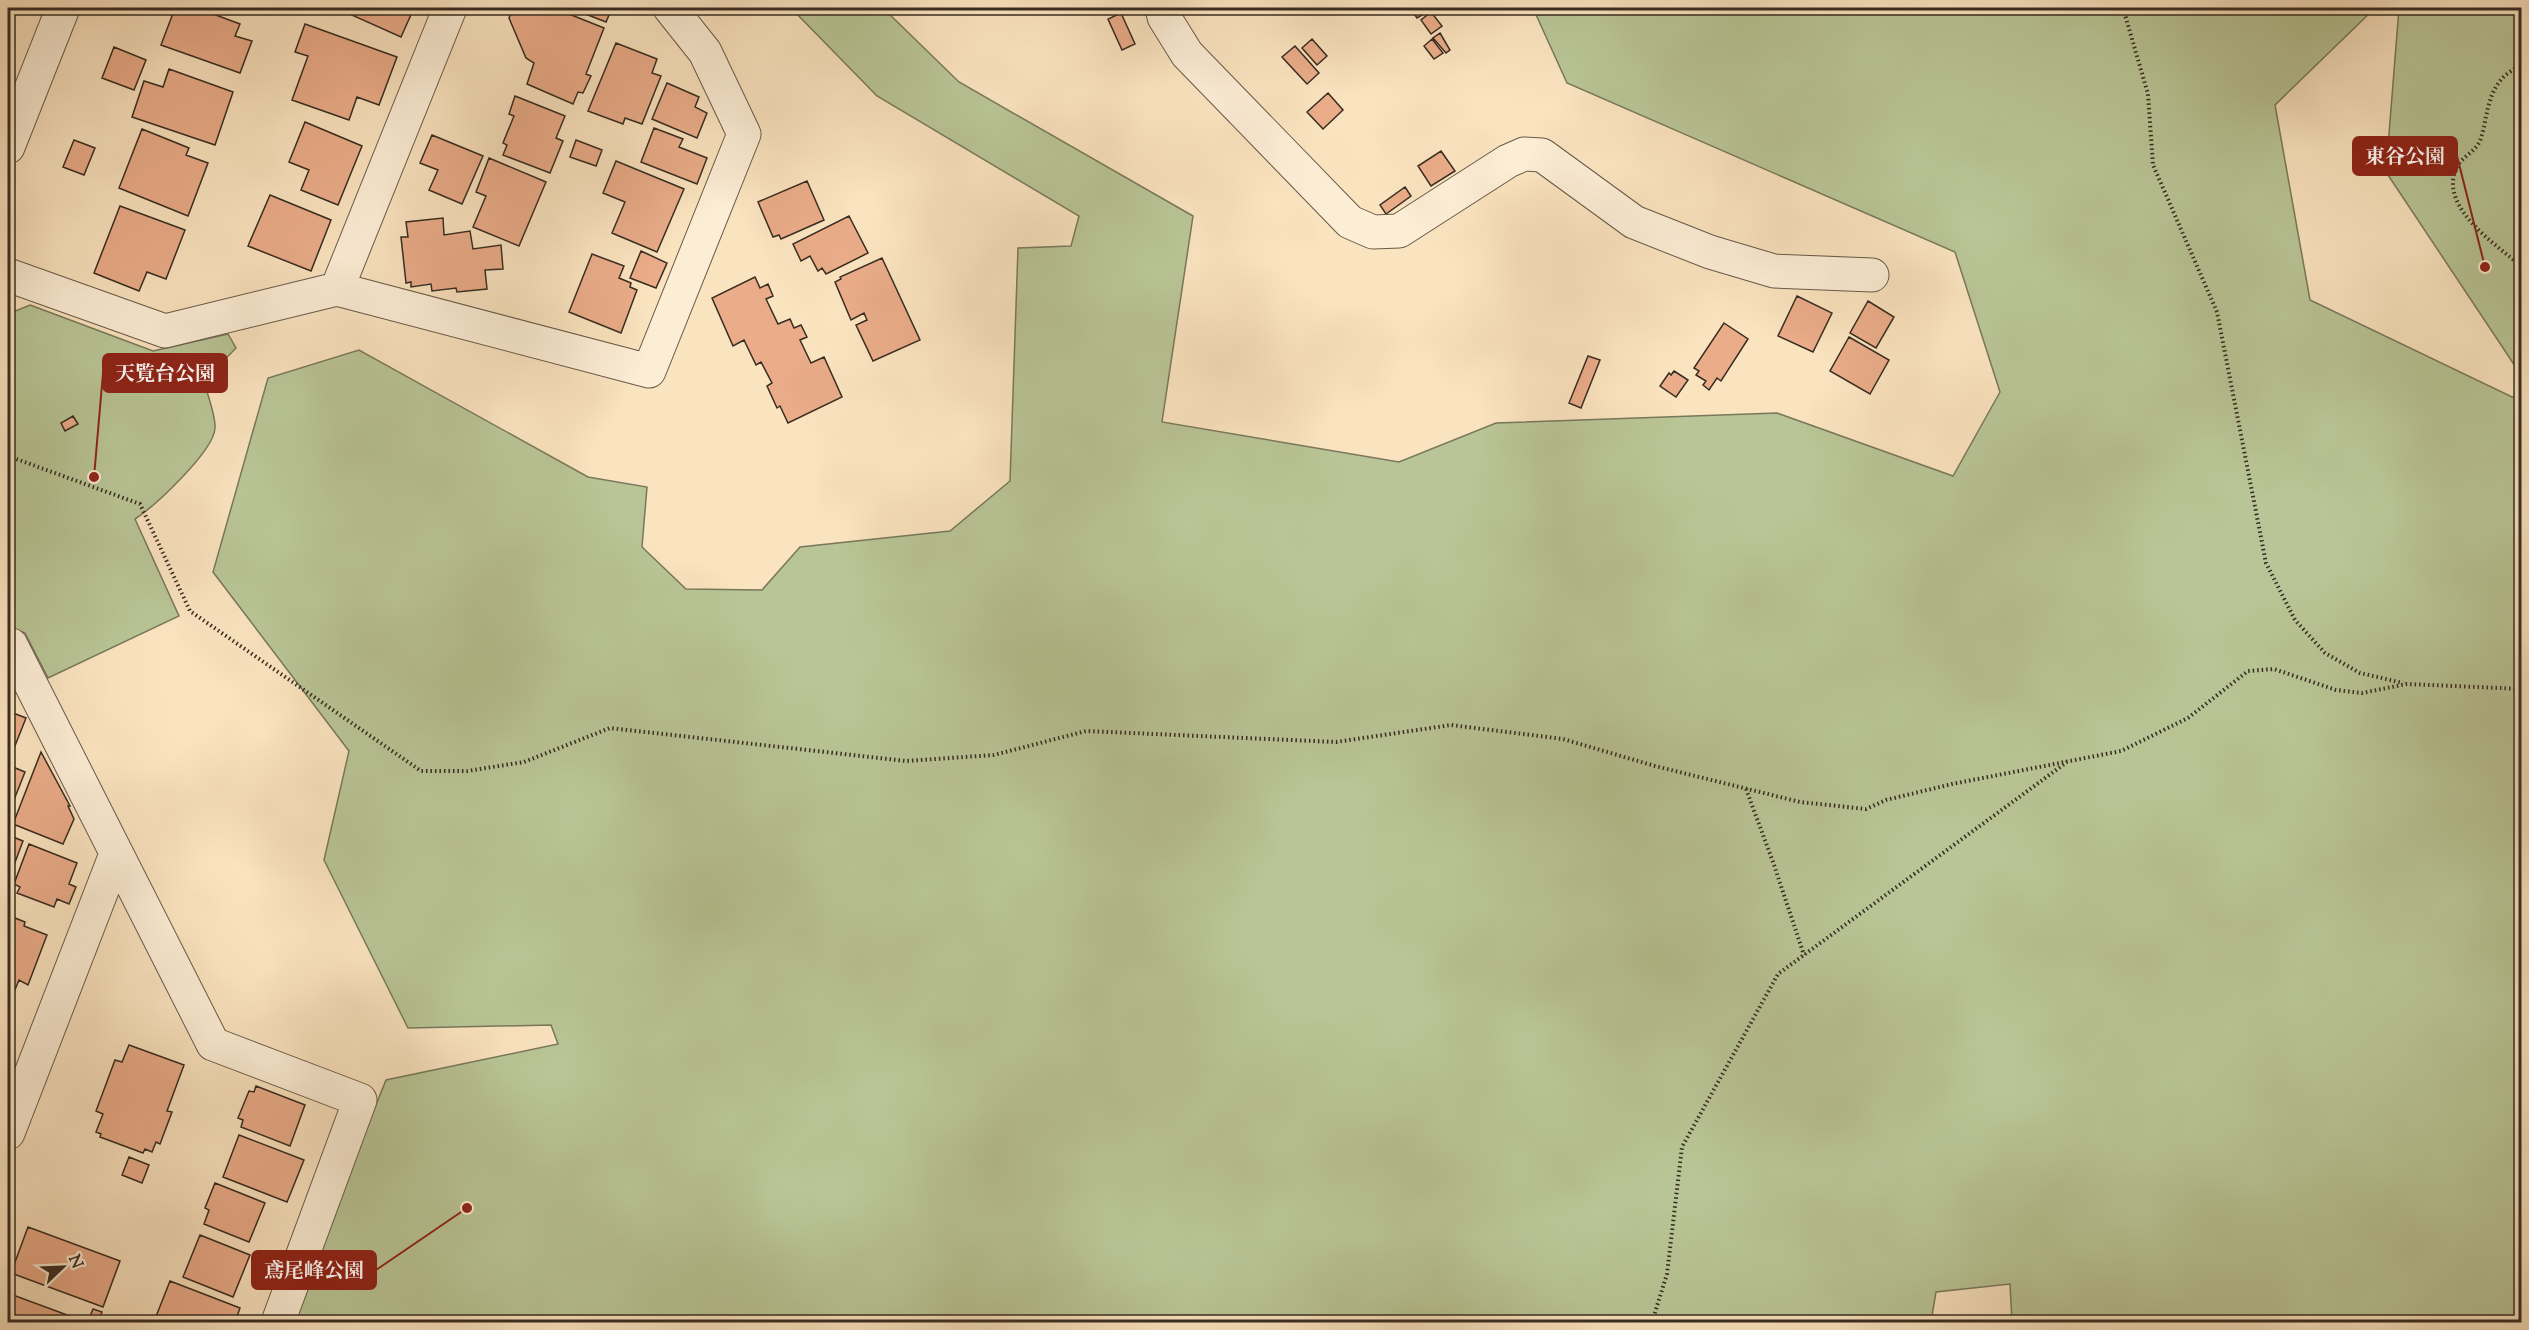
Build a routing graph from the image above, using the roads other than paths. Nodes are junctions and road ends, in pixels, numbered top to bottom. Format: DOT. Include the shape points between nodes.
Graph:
graph roads {
  1 [pos="63,8"];
  2 [pos="450,8"];
  3 [pos="670,8"];
  4 [pos="1162,8"];
  5 [pos="8,147"];
  6 [pos="8,275"];
  7 [pos="1872,275"];
  8 [pos="336,289"];
  9 [pos="8,644"];
  10 [pos="116,854"];
  11 [pos="8,1133"];
  12 [pos="278,1323"];
  1 -- 5 [label="street"];
  2 -- 8 [label="street"];
  3 -- 8 [label="street" via="705,52 744,134 649,371"];
  4 -- 7 [label="street" via="1187,54 1350,222 1373,232 1399,231 1508,161 1524,154 1542,155 1634,222 1710,252 1774,271"];
  6 -- 8 [label="street" via="165,331"];
  9 -- 10 [label="street"];
  10 -- 11 [label="street"];
  10 -- 12 [label="street" via="213,1044 360,1100"];
}
